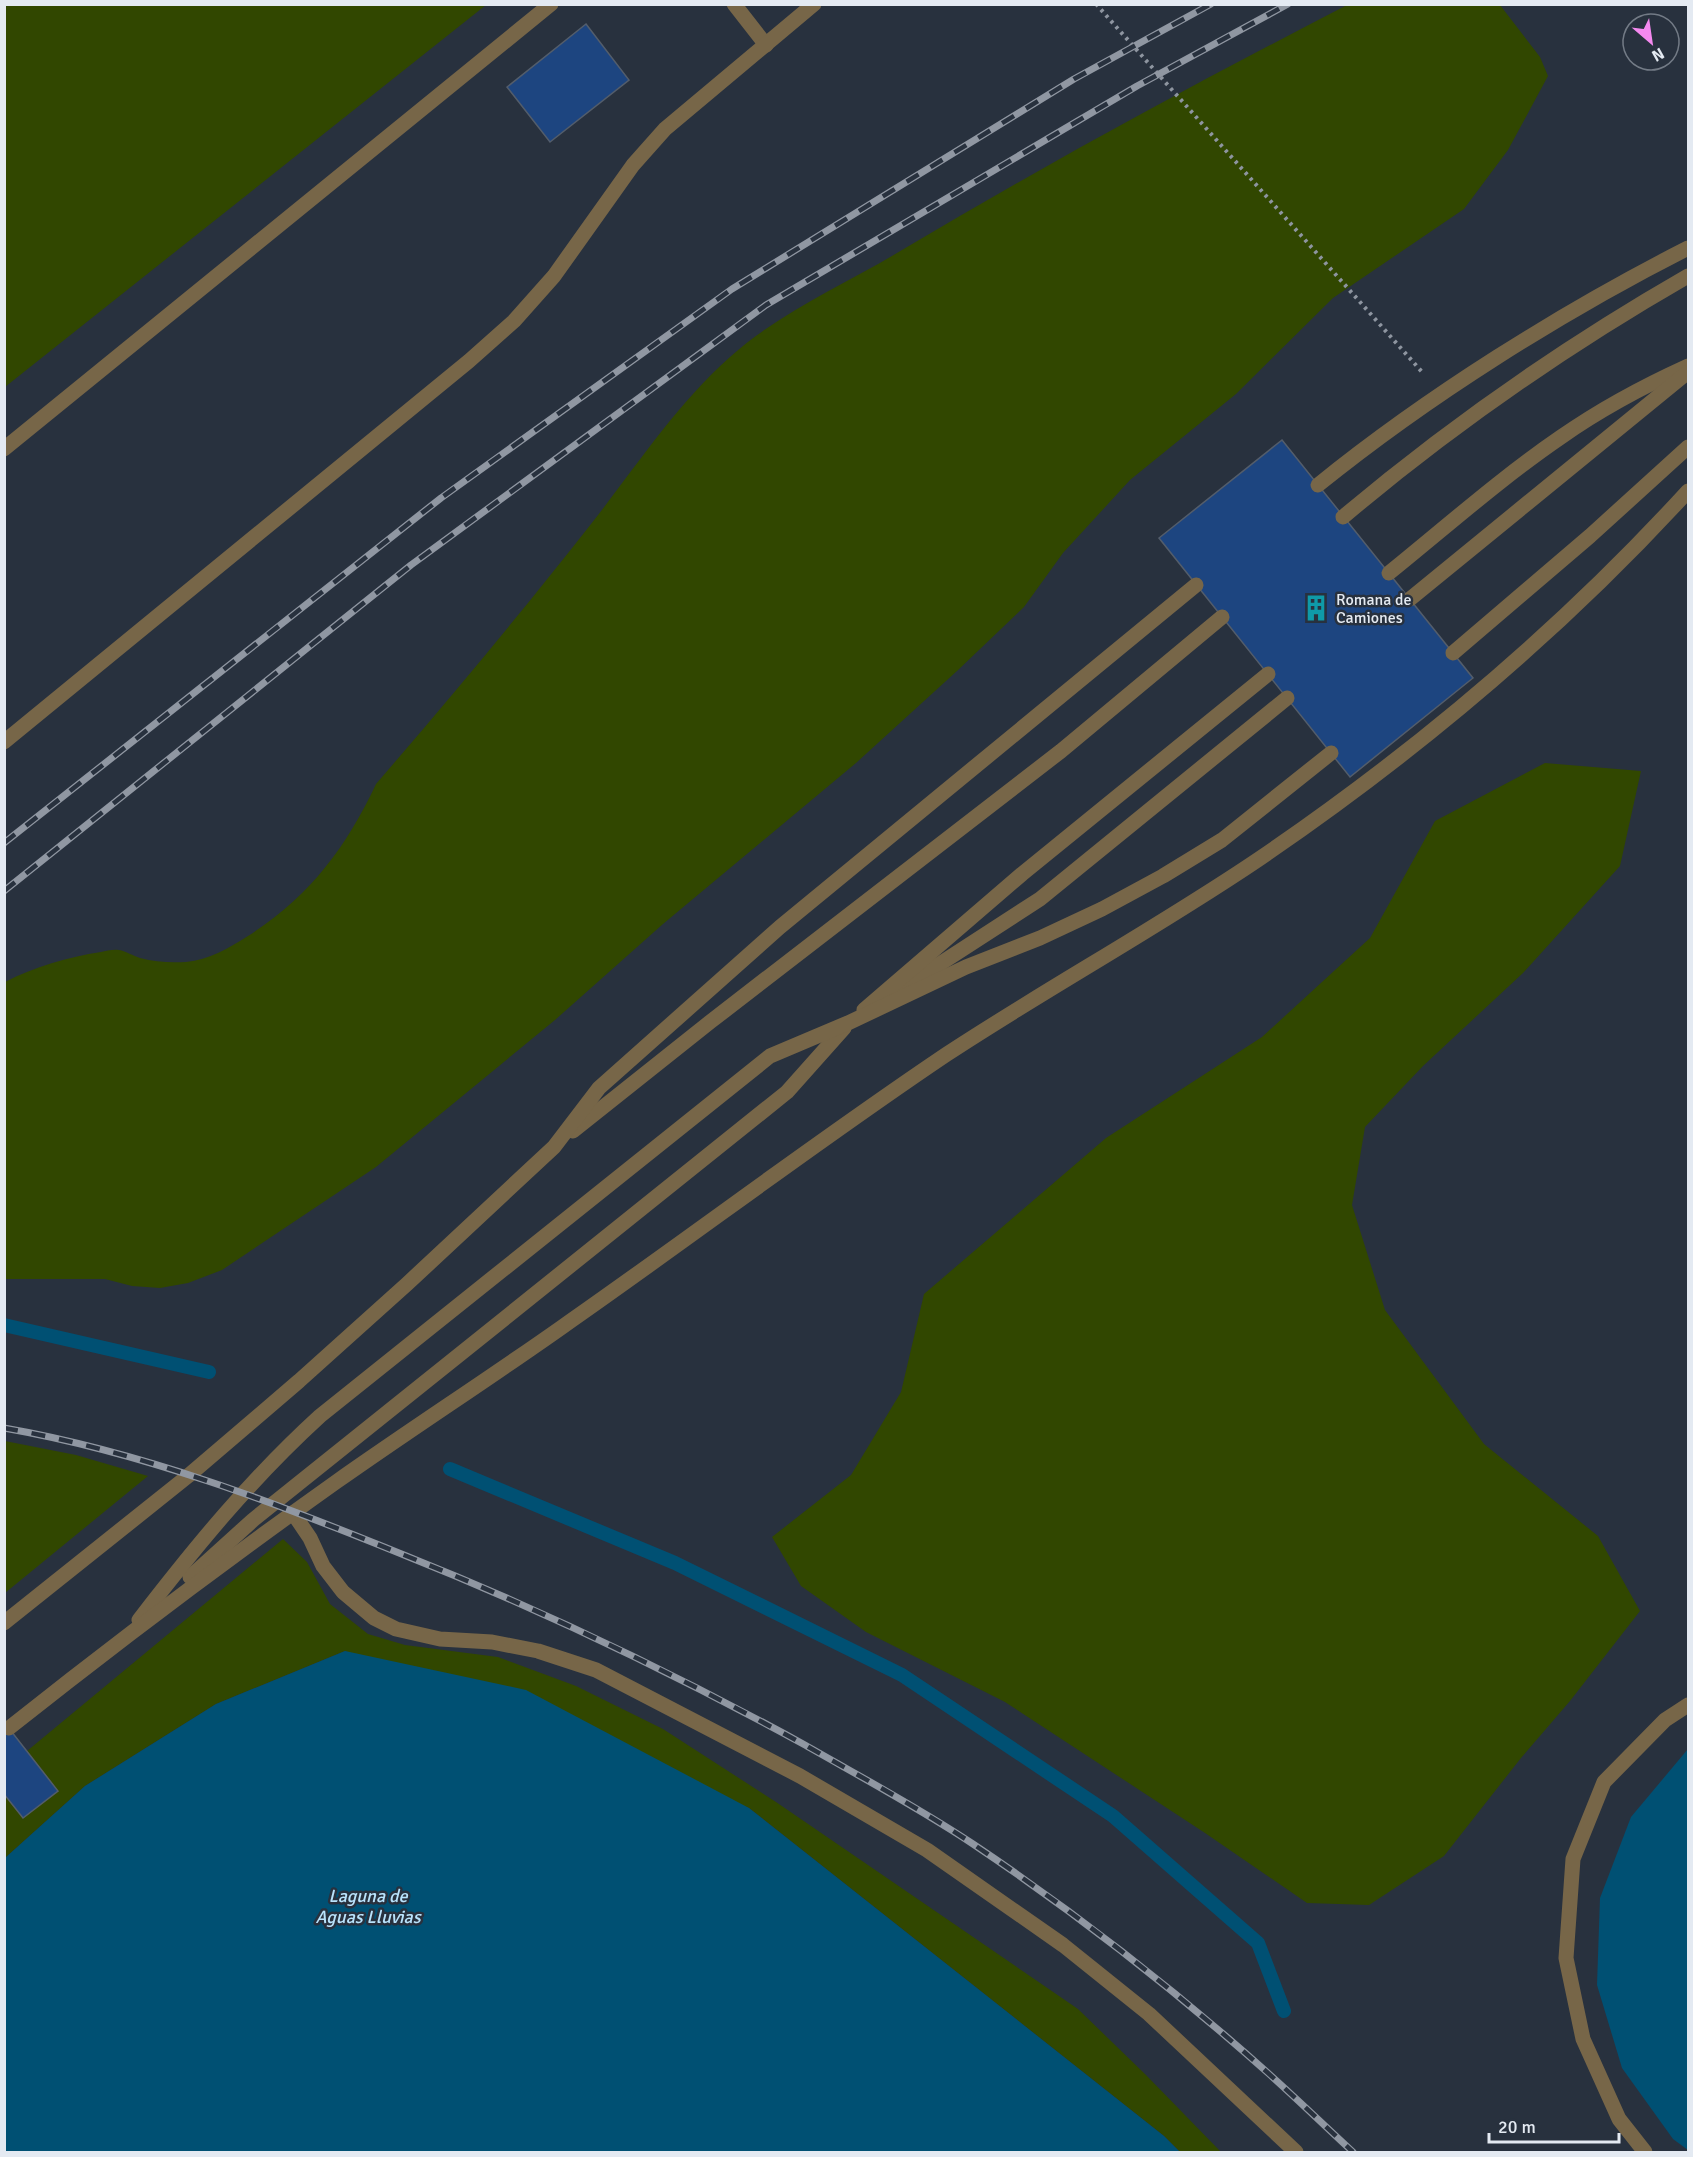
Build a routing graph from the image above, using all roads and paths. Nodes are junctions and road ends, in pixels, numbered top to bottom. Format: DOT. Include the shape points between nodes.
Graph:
graph roads {
  1 [pos="551,4"];
  2 [pos="734,4"];
  3 [pos="814,4"];
  4 [pos="1096,4"];
  5 [pos="766,45"];
  6 [pos="1689,249"];
  7 [pos="1689,276"];
  8 [pos="1689,366"];
  9 [pos="1689,372"];
  10 [pos="1442,395"];
  11 [pos="1689,447"];
  12 [pos="4,448"];
  13 [pos="1318,485"];
  14 [pos="1689,491"];
  15 [pos="1343,517"];
  16 [pos="1389,573"];
  17 [pos="1196,585"];
  18 [pos="1410,598"];
  19 [pos="1222,617"];
  20 [pos="1453,653"];
  21 [pos="1268,674"];
  22 [pos="1287,698"];
  23 [pos="4,742"];
  24 [pos="1331,753"];
  25 [pos="848,1023"];
  26 [pos="554,1147"];
  27 [pos="293,1513"];
  28 [pos="4,1623"];
  29 [pos="128,1634"];
  30 [pos="1689,1706"];
  31 [pos="9,1728"];
  32 [pos="1296,2152"];
  33 [pos="1645,2152"];
  1 -- 12 [label="lane"];
  2 -- 5 [label="lane"];
  3 -- 5 [label="lane"];
  4 -- 10 [label="path"];
  5 -- 23 [label="lane" via="665,129 626,174 554,276 514,321"];
  6 -- 10 [label="lane" via="1580,308"];
  7 -- 15 [label="lane" via="1555,356 1471,415"];
  8 -- 16 [label="lane" via="1613,404 1561,437"];
  9 -- 18 [label="lane"];
  10 -- 13 [label="lane"];
  11 -- 20 [label="lane"];
  14 -- 27 [label="lane" via="1561,618 1477,693 1334,806 1177,913 951,1052"];
  17 -- 26 [label="lane" via="763,941 599,1088"];
  19 -- 26 [label="lane" via="1061,751"];
  21 -- 25 [label="lane" via="1022,874"];
  22 -- 25 [label="lane" via="1040,899"];
  24 -- 25 [label="lane" via="1222,840 1163,876 1040,938 966,967"];
  25 -- 29 [label="lane" via="787,1092 253,1520"];
  25 -- 29 [label="lane" via="770,1056 320,1416 244,1490"];
  26 -- 28 [label="lane" via="299,1381 188,1476"];
  27 -- 29 [label="lane"];
  27 -- 32 [label="lane" via="343,1592 374,1618 396,1629 440,1639 492,1642 538,1651 596,1670 800,1776 927,1850 1063,1945 1149,2014"];
  29 -- 31 [label="lane"];
  30 -- 33 [label="lane" via="1665,1720 1604,1782 1573,1859 1566,1958 1583,2039 1619,2119"];
}
